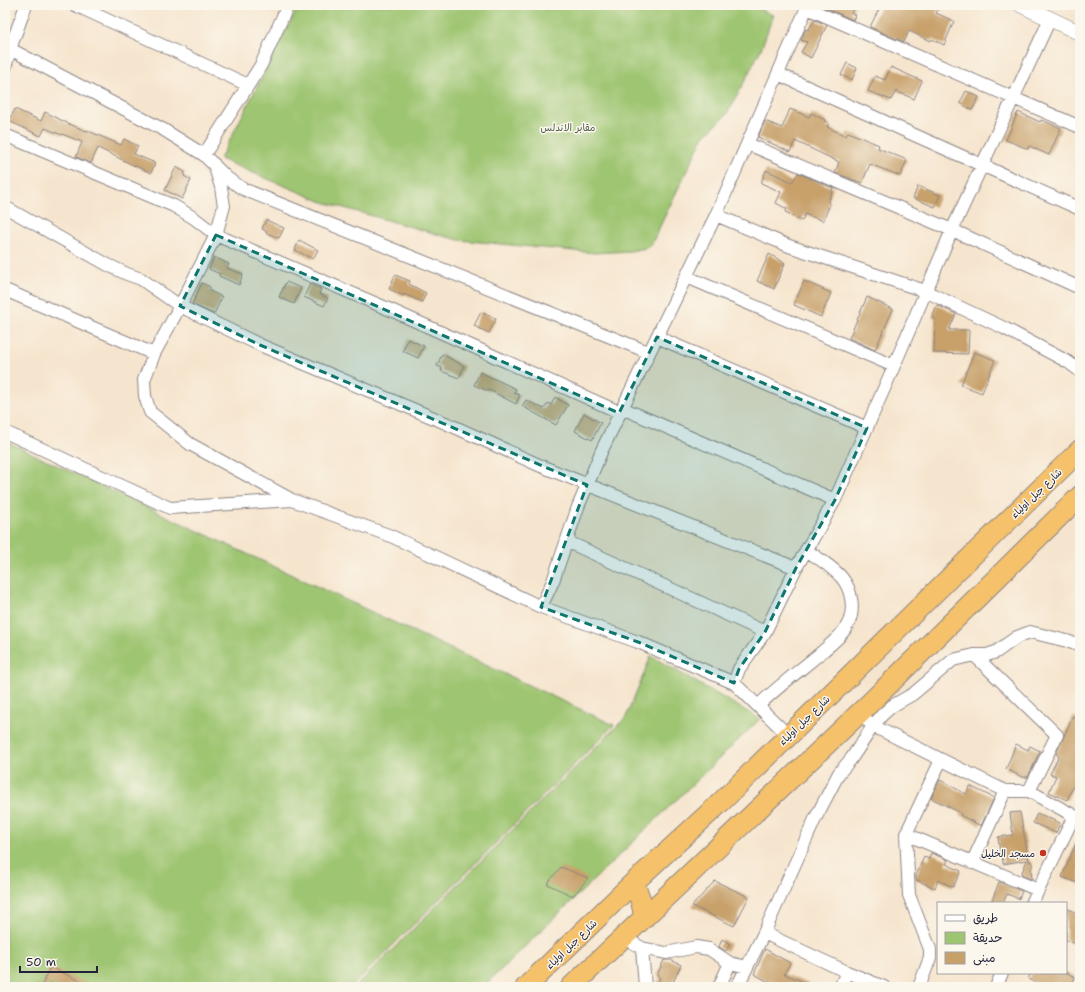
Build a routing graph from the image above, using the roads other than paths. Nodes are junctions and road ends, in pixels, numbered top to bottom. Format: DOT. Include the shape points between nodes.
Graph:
graph roads {
  1 [pos="26,5"];
  2 [pos="74,5"];
  3 [pos="288,5"];
  4 [pos="808,6"];
  5 [pos="1028,6"];
  6 [pos="1050,19"];
  7 [pos="1080,32"];
  8 [pos="10,49"];
  9 [pos="5,68"];
  10 [pos="778,74"];
  11 [pos="248,85"];
  12 [pos="1013,97"];
  13 [pos="1080,127"];
  14 [pos="5,135"];
  15 [pos="748,144"];
  16 [pos="204,155"];
  17 [pos="214,164"];
  18 [pos="982,165"];
  19 [pos="5,207"];
  20 [pos="1080,209"];
  21 [pos="716,215"];
  22 [pos="952,230"];
  23 [pos="216,235"];
  24 [pos="687,277"];
  25 [pos="1080,288"];
  26 [pos="5,290"];
  27 [pos="925,291"];
  28 [pos="180,306"];
  29 [pos="657,337"];
  30 [pos="648,352"];
  31 [pos="154,354"];
  32 [pos="894,366"];
  33 [pos="1080,371"];
  34 [pos="620,410"];
  35 [pos="867,428"];
  36 [pos="5,432"];
  37 [pos="1080,450"];
  38 [pos="587,484"];
  39 [pos="1080,496"];
  40 [pos="292,500"];
  41 [pos="835,500"];
  42 [pos="566,542"];
  43 [pos="806,550"];
  44 [pos="796,568"];
  45 [pos="541,607"];
  46 [pos="765,632"];
  47 [pos="1080,646"];
  48 [pos="974,655"];
  49 [pos="734,683"];
  50 [pos="758,706"];
  51 [pos="866,719"];
  52 [pos="788,735"];
  53 [pos="941,760"];
  54 [pos="1005,791"];
  55 [pos="1029,791"];
  56 [pos="1077,817"];
  57 [pos="906,834"];
  58 [pos="662,857"];
  59 [pos="972,863"];
  60 [pos="634,883"];
  61 [pos="676,887"];
  62 [pos="1038,890"];
  63 [pos="1032,902"];
  64 [pos="644,918"];
  65 [pos="764,933"];
  66 [pos="623,937"];
  67 [pos="642,948"];
  68 [pos="730,963"];
  69 [pos="747,967"];
  70 [pos="847,972"];
  71 [pos="1002,974"];
  72 [pos="526,987"];
  73 [pos="571,987"];
  74 [pos="645,987"];
  75 [pos="719,987"];
  76 [pos="738,987"];
  77 [pos="840,987"];
  78 [pos="884,987"];
  79 [pos="919,987"];
  80 [pos="996,987"];
  1 -- 8 [label="street"];
  2 -- 11 [label="street"];
  3 -- 11 [label="street" via="261,65"];
  4 -- 10 [label="street"];
  4 -- 12 [label="street"];
  5 -- 6 [label="street"];
  6 -- 7 [label="street"];
  6 -- 12 [label="street"];
  8 -- 9 [label="street"];
  8 -- 16 [label="street" via="164,130"];
  10 -- 15 [label="street"];
  10 -- 18 [label="street"];
  11 -- 16 [label="street"];
  12 -- 13 [label="street"];
  12 -- 18 [label="street"];
  14 -- 23 [label="street" via="174,206"];
  15 -- 21 [label="street"];
  15 -- 22 [label="street"];
  16 -- 17 [label="street"];
  17 -- 23 [label="street" via="224,206"];
  17 -- 30 [label="street" via="243,189"];
  18 -- 20 [label="street"];
  18 -- 22 [label="street"];
  19 -- 28 [label="street" via="108,265 141,279"];
  21 -- 24 [label="street"];
  21 -- 27 [label="street" via="789,246"];
  22 -- 25 [label="street"];
  22 -- 27 [label="street"];
  23 -- 28 [label="street"];
  23 -- 34 [label="street"];
  24 -- 29 [label="street"];
  24 -- 32 [label="street"];
  26 -- 31 [label="street"];
  27 -- 32 [label="street"];
  27 -- 33 [label="street" via="1004,328"];
  28 -- 31 [label="street"];
  28 -- 38 [label="street" via="260,345"];
  29 -- 30 [label="street"];
  29 -- 35 [label="street"];
  30 -- 34 [label="street"];
  31 -- 40 [label="street" via="144,380 150,412 190,444"];
  32 -- 35 [label="street"];
  34 -- 38 [label="street"];
  34 -- 41 [label="street"];
  35 -- 41 [label="street"];
  36 -- 40 [label="street" via="170,508"];
  37 -- 52 [label="highway, شارع جبل اولياء"];
  38 -- 42 [label="street"];
  38 -- 44 [label="street"];
  39 -- 51 [label="highway" via="948,627"];
  40 -- 45 [label="street" via="391,536"];
  41 -- 43 [label="street"];
  42 -- 45 [label="street"];
  42 -- 46 [label="street"];
  43 -- 44 [label="street"];
  43 -- 50 [label="street" via="843,578 852,599 849,622 836,639"];
  44 -- 46 [label="street"];
  45 -- 49 [label="street" via="638,642"];
  46 -- 49 [label="street" via="739,669"];
  47 -- 48 [label="street" via="1030,632 1017,637 996,652"];
  48 -- 51 [label="street" via="953,660 913,694 882,715"];
  48 -- 55 [label="street" via="1057,735"];
  49 -- 50 [label="street"];
  50 -- 52 [label="street"];
  51 -- 53 [label="street"];
  51 -- 61 [label="highway"];
  51 -- 65 [label="street" via="851,759 839,773 815,819"];
  52 -- 58 [label="highway, شارع جبل اولياء"];
  53 -- 54 [label="street"];
  53 -- 57 [label="street"];
  54 -- 55 [label="street"];
  54 -- 59 [label="street"];
  55 -- 56 [label="street"];
  56 -- 62 [label="street"];
  57 -- 59 [label="street"];
  57 -- 79 [label="street" via="909,895 930,949 930,958"];
  58 -- 60 [label="highway, شارع جبل اولياء"];
  58 -- 61 [label="highway"];
  59 -- 62 [label="street"];
  60 -- 64 [label="highway" via="641,900"];
  60 -- 72 [label="highway, شارع جبل اولياء"];
  61 -- 64 [label="highway"];
  62 -- 63 [label="street"];
  64 -- 66 [label="highway"];
  65 -- 69 [label="street"];
  65 -- 70 [label="street"];
  66 -- 67 [label="street"];
  66 -- 73 [label="highway"];
  67 -- 68 [label="street" via="666,953 696,947 710,949"];
  67 -- 74 [label="street"];
  68 -- 69 [label="street"];
  68 -- 75 [label="street"];
  69 -- 76 [label="street"];
  70 -- 77 [label="street"];
  70 -- 78 [label="street"];
  71 -- 80 [label="street"];
}
